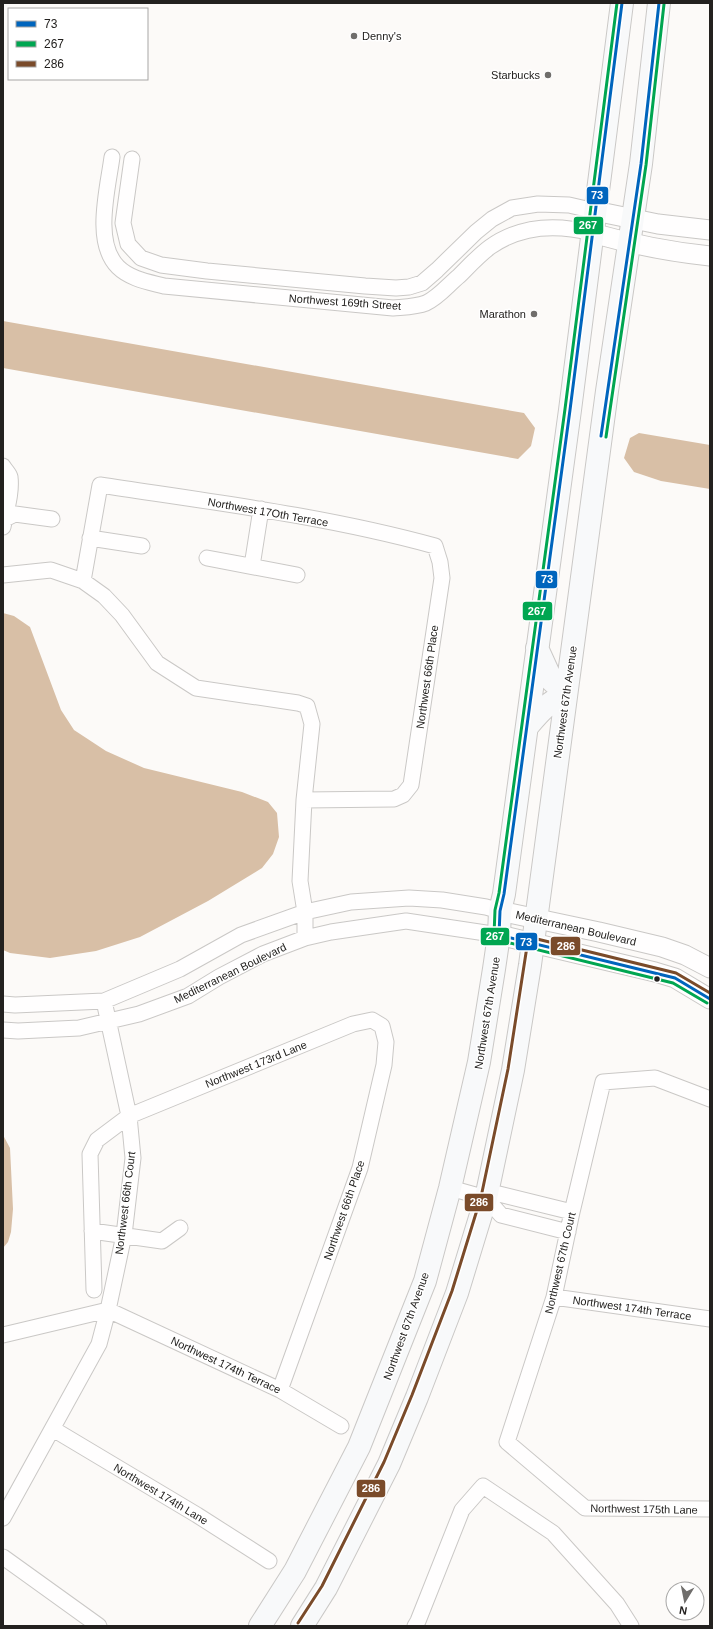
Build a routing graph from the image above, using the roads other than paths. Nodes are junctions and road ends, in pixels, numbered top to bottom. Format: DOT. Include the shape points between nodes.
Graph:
graph roads {
  1 [pos="622,3"];
  2 [pos="659,3"];
  3 [pos="112,157"];
  4 [pos="132,160"];
  5 [pos="595,211"];
  6 [pos="633,220"];
  7 [pos="710,230"];
  8 [pos="592,233"];
  9 [pos="630,244"];
  10 [pos="710,256"];
  11 [pos="3,466"];
  12 [pos="261,509"];
  13 [pos="52,519"];
  14 [pos="3,522"];
  15 [pos="90,538"];
  16 [pos="142,546"];
  17 [pos="436,546"];
  18 [pos="207,558"];
  19 [pos="252,566"];
  20 [pos="3,575"];
  21 [pos="297,575"];
  22 [pos="82,581"];
  23 [pos="537,648"];
  24 [pos="566,694"];
  25 [pos="527,727"];
  26 [pos="304,800"];
  27 [pos="420,899"];
  28 [pos="500,911"];
  29 [pos="305,912"];
  30 [pos="535,918"];
  31 [pos="418,923"];
  32 [pos="499,935"];
  33 [pos="305,938"];
  34 [pos="532,943"];
  35 [pos="710,968"];
  36 [pos="710,999"];
  37 [pos="104,1000"];
  38 [pos="3,1004"];
  39 [pos="108,1021"];
  40 [pos="382,1026"];
  41 [pos="3,1030"];
  42 [pos="710,1099"];
  43 [pos="129,1116"];
  44 [pos="450,1188"];
  45 [pos="486,1198"];
  46 [pos="572,1212"];
  47 [pos="180,1228"];
  48 [pos="92,1231"];
  49 [pos="568,1232"];
  50 [pos="124,1235"];
  51 [pos="94,1290"];
  52 [pos="554,1297"];
  53 [pos="108,1310"];
  54 [pos="710,1319"];
  55 [pos="3,1335"];
  56 [pos="280,1390"];
  57 [pos="341,1426"];
  58 [pos="52,1429"];
  59 [pos="507,1442"];
  60 [pos="9,1491"];
  61 [pos="710,1509"];
  62 [pos="3,1518"];
  63 [pos="3,1557"];
  64 [pos="269,1560"];
  65 [pos="264,1625"];
  66 [pos="99,1626"];
  67 [pos="302,1626"];
  68 [pos="415,1626"];
  69 [pos="631,1626"];
  1 -- 5 [label="main road, Northwest 67th Avenue"];
  2 -- 6 [label="main road, Northwest 67th Avenue"];
  3 -- 8 [label="street, Northwest 169th Street" via="104,211 107,250 118,267 135,278 164,286 393,308 412,306 426,303 438,296 490,248 513,234 556,227"];
  4 -- 5 [label="street, Northwest 169th Street" via="123,223 128,244 141,258 161,265 207,271 365,286 409,287 422,282 476,232 512,208 538,204"];
  5 -- 6 [label="street, Northwest 169th Street"];
  5 -- 8 [label="main road, Northwest 67th Avenue"];
  6 -- 7 [label="street, Northwest 169th Street"];
  6 -- 9 [label="main road, Northwest 67th Avenue"];
  8 -- 9 [label="street, Northwest 169th Street"];
  8 -- 23 [label="main road, Northwest 67th Avenue"];
  9 -- 10 [label="street, Northwest 169th Street"];
  9 -- 24 [label="main road, Northwest 67th Avenue" via="607,391"];
  11 -- 14 [label="street" via="10,476"];
  12 -- 15 [label="street, Northwest 17Oth Terrace" via="100,485"];
  12 -- 17 [label="street, Northwest 17Oth Terrace"];
  12 -- 19 [label="street"];
  13 -- 14 [label="street" via="15,514"];
  15 -- 16 [label="street"];
  15 -- 22 [label="street"];
  17 -- 26 [label="street, Northwest 66th Place" via="442,578 411,785 403,795 394,799"];
  18 -- 19 [label="street"];
  19 -- 21 [label="street"];
  20 -- 22 [label="street" via="51,570"];
  22 -- 26 [label="street" via="104,596 122,615 157,663 196,688 307,706 312,724"];
  23 -- 24 [label="main road" via="552,681"];
  23 -- 25 [label="main road, Northwest 67th Avenue"];
  24 -- 25 [label="main road" via="548,704"];
  24 -- 30 [label="main road, Northwest 67th Avenue"];
  25 -- 28 [label="main road, Northwest 67th Avenue"];
  26 -- 29 [label="street" via="300,881"];
  27 -- 28 [label="street, Mediterranean Boulevard" via="442,900"];
  27 -- 29 [label="street, Mediterranean Boulevard" via="351,902"];
  27 -- 31 [label="street"];
  28 -- 30 [label="street, Mediterranean Boulevard"];
  28 -- 32 [label="main road, Northwest 67th Avenue"];
  29 -- 33 [label="street"];
  29 -- 37 [label="street, Mediterranean Boulevard" via="240,935 180,970"];
  30 -- 34 [label="main road, Northwest 67th Avenue"];
  30 -- 35 [label="street, Mediterranean Boulevard" via="662,947"];
  31 -- 32 [label="street, Mediterranean Boulevard"];
  31 -- 33 [label="street, Mediterranean Boulevard" via="406,921 369,925"];
  32 -- 34 [label="street, Mediterranean Boulevard"];
  32 -- 44 [label="main road, Northwest 67th Avenue" via="479,1062"];
  33 -- 39 [label="street, Mediterranean Boulevard" via="263,954 188,996 139,1014"];
  34 -- 36 [label="street, Mediterranean Boulevard" via="675,978"];
  34 -- 45 [label="main road, Northwest 67th Avenue" via="514,1070"];
  37 -- 38 [label="street, Mediterranean Boulevard"];
  37 -- 39 [label="street, Northwest 66th Court"];
  39 -- 41 [label="street, Mediterranean Boulevard" via="79,1028"];
  39 -- 43 [label="street, Northwest 66th Court"];
  40 -- 43 [label="street, Northwest 173rd Lane" via="372,1020 353,1024"];
  40 -- 56 [label="street, Northwest 66th Place" via="386,1042 384,1065 360,1168"];
  42 -- 46 [label="street, Northwest 67th Court" via="655,1078 603,1082"];
  43 -- 48 [label="street, Northwest 173rd Lane" via="97,1140 90,1154"];
  43 -- 50 [label="street, Northwest 66th Court" via="133,1158"];
  44 -- 45 [label="street"];
  44 -- 65 [label="main road, Northwest 67th Avenue" via="425,1281 359,1447"];
  45 -- 46 [label="street" via="499,1194"];
  45 -- 49 [label="street" via="501,1215"];
  45 -- 67 [label="main road, Northwest 67th Avenue" via="457,1293 389,1464 326,1588"];
  46 -- 49 [label="street, Northwest 67th Court"];
  47 -- 50 [label="street" via="162,1240"];
  48 -- 50 [label="street"];
  48 -- 51 [label="street, Northwest 173rd Lane"];
  49 -- 52 [label="street, Northwest 67th Court"];
  50 -- 53 [label="street, Northwest 66th Court"];
  52 -- 54 [label="street, Northwest 174th Terrace"];
  52 -- 59 [label="street, Northwest 67th Court"];
  53 -- 55 [label="street"];
  53 -- 56 [label="street, Northwest 174th Terrace"];
  53 -- 58 [label="street, Northwest 66th Court" via="99,1344"];
  56 -- 57 [label="street, Northwest 174th Terrace"];
  58 -- 60 [label="street, Northwest 66th Court"];
  58 -- 64 [label="street, Northwest 174th Lane"];
  59 -- 61 [label="street, Northwest 175th Lane" via="585,1508"];
  60 -- 62 [label="street, Northwest 66th Court"];
  63 -- 66 [label="street"];
  68 -- 69 [label="street" via="462,1510 483,1486 553,1533 617,1604"];
}
